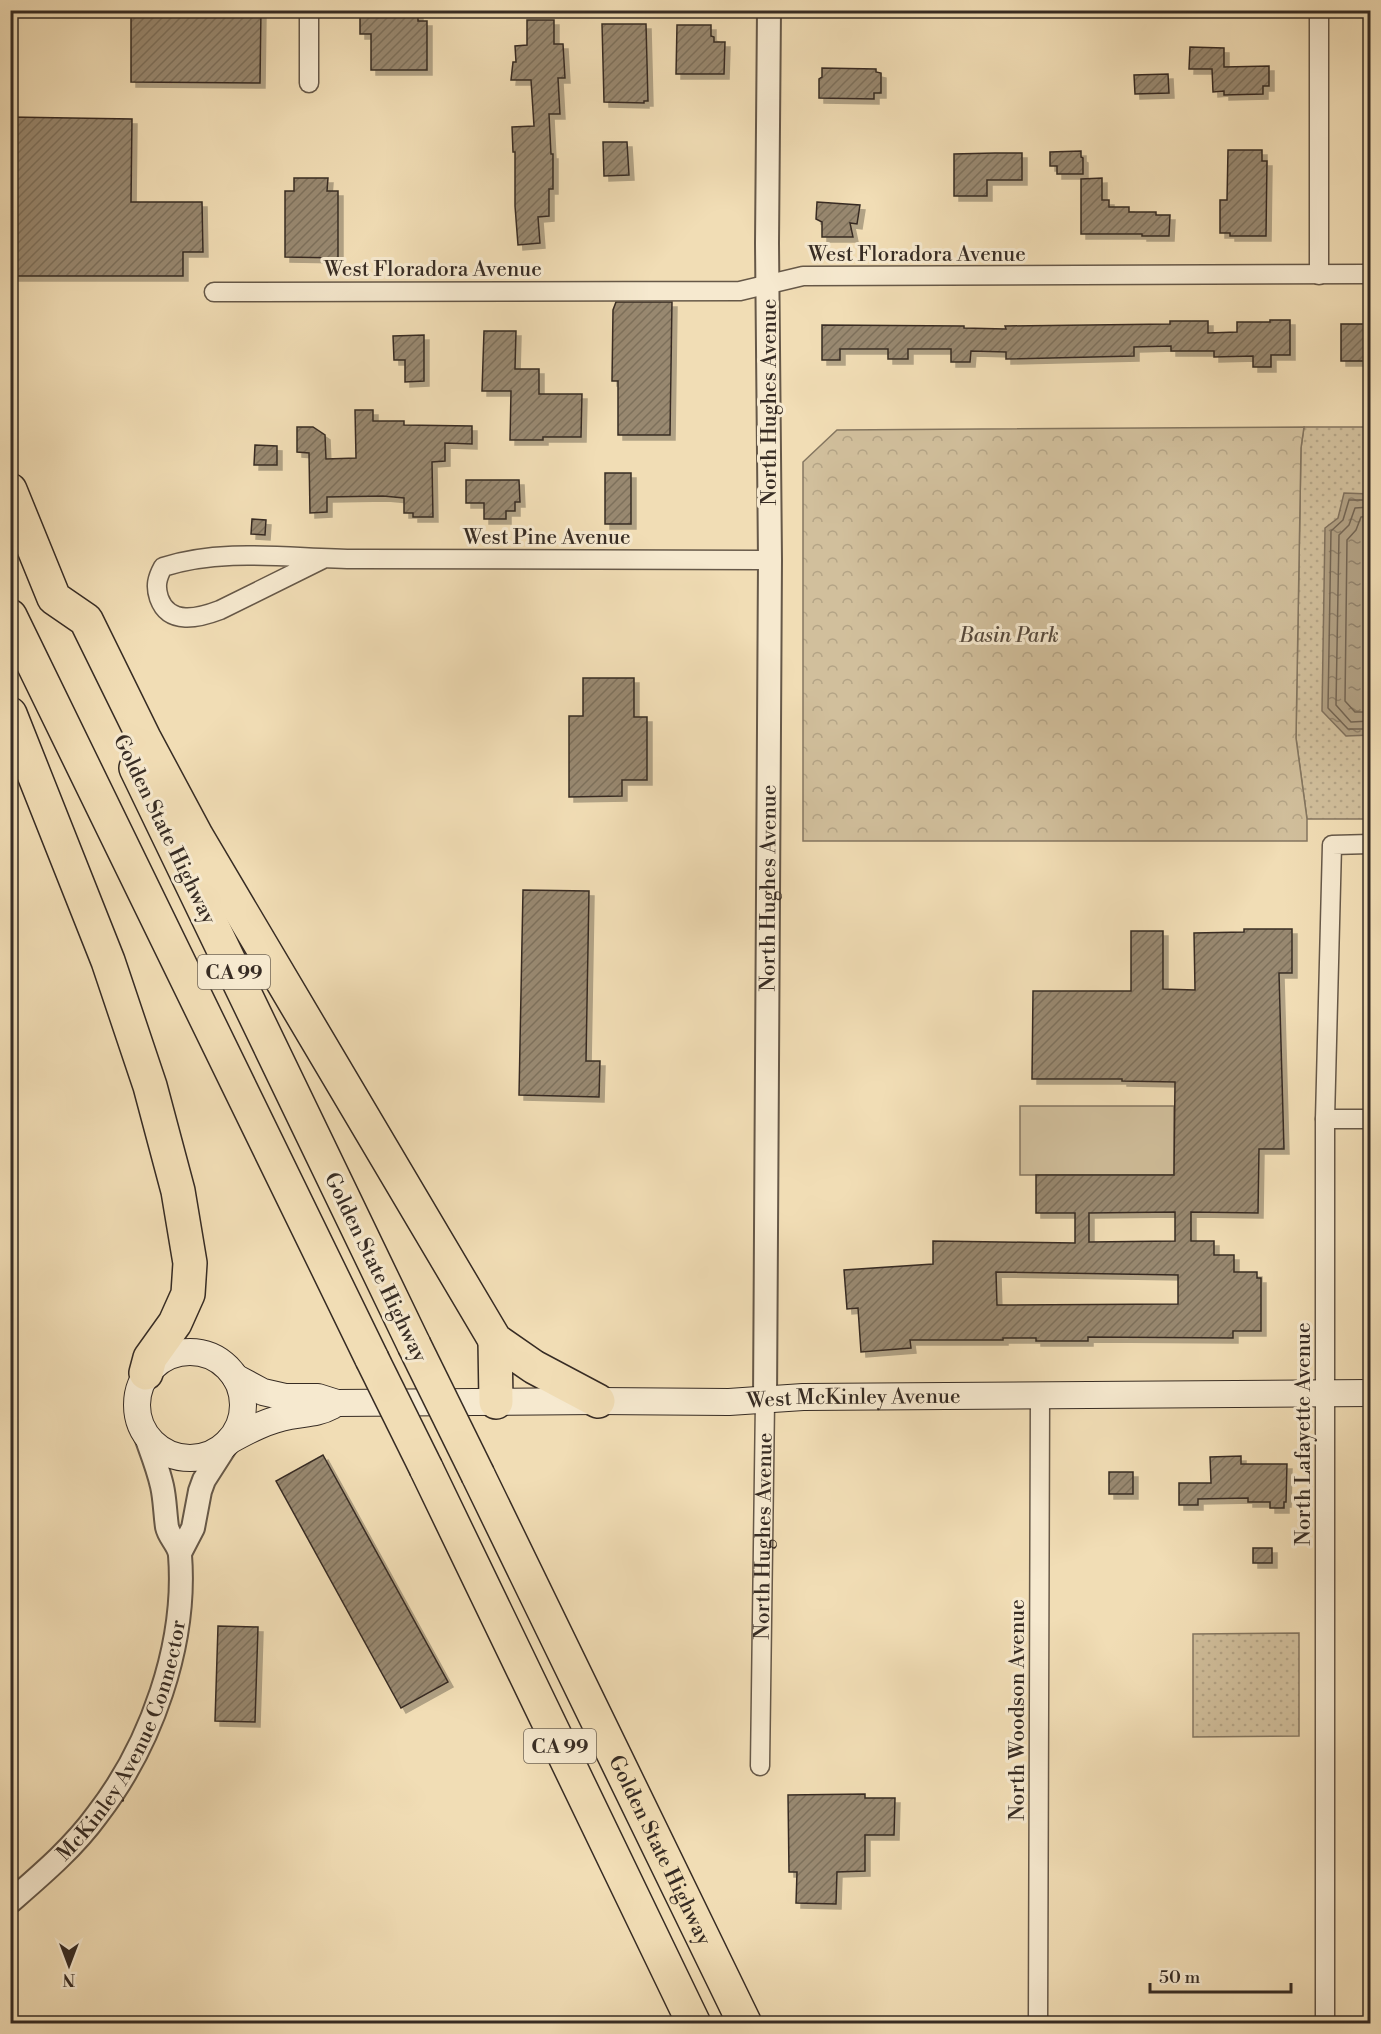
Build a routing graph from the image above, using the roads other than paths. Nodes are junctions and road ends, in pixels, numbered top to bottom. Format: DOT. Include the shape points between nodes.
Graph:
graph roads {
  1 [pos="309,10"];
  2 [pos="769,10"];
  3 [pos="1318,10"];
  4 [pos="309,83"];
  5 [pos="1371,274"];
  6 [pos="1319,275"];
  7 [pos="768,285"];
  8 [pos="214,292"];
  9 [pos="10,490"];
  10 [pos="10,509"];
  11 [pos="323,559"];
  12 [pos="770,560"];
  13 [pos="54,598"];
  14 [pos="10,615"];
  15 [pos="10,714"];
  16 [pos="1371,844"];
  17 [pos="1325,1119"];
  18 [pos="1371,1119"];
  19 [pos="495,1340"];
  20 [pos="147,1373"];
  21 [pos="235,1377"];
  22 [pos="1325,1393"];
  23 [pos="1371,1393"];
  24 [pos="1040,1396"];
  25 [pos="598,1401"];
  26 [pos="765,1401"];
  27 [pos="496,1402"];
  28 [pos="337,1403"];
  29 [pos="145,1434"];
  30 [pos="229,1441"];
  31 [pos="180,1552"];
  32 [pos="760,1766"];
  33 [pos="10,1902"];
  34 [pos="694,2024"];
  35 [pos="745,2024"];
  36 [pos="1038,2024"];
  37 [pos="1325,2024"];
  1 -- 4 [label="street"];
  2 -- 7 [label="street, North Hughes Avenue"];
  3 -- 6 [label="street"];
  5 -- 6 [label="street, West Floradora Avenue"];
  6 -- 7 [label="street, West Floradora Avenue" via="803,276"];
  7 -- 8 [label="street, West Floradora Avenue" via="740,291"];
  7 -- 12 [label="street, North Hughes Avenue"];
  9 -- 13 [label="highway"];
  10 -- 13 [label="highway, Golden State Highway / CA 99"];
  11 -- 11 [label="street, West Pine Avenue" via="206,615 186,618 172,614 162,607 156,587 163,567 181,561 211,556"];
  11 -- 12 [label="street, West Pine Avenue"];
  12 -- 26 [label="street, North Hughes Avenue"];
  13 -- 19 [label="highway" via="86,620 197,837"];
  13 -- 35 [label="highway, Golden State Highway / CA 99, bridge"];
  14 -- 34 [label="highway, Golden State Highway / CA 99, bridge"];
  15 -- 20 [label="highway" via="108,961 150,1086 178,1191 190,1263 188,1294 175,1323 150,1358"];
  16 -- 17 [label="street, North Lafayette Avenue" via="1332,845"];
  17 -- 18 [label="street"];
  17 -- 22 [label="street, North Lafayette Avenue"];
  19 -- 25 [label="highway" via="534,1367"];
  19 -- 27 [label="highway"];
  20 -- 21 [label="main road, West McKinley Avenue" via="159,1361 192,1352 209,1355"];
  20 -- 29 [label="main road" via="136,1404"];
  21 -- 28 [label="main road, West McKinley Avenue" via="263,1392"];
  21 -- 30 [label="main road" via="242,1393 243,1410"];
  22 -- 23 [label="main road, West McKinley Avenue"];
  22 -- 24 [label="main road, West McKinley Avenue"];
  22 -- 37 [label="street, North Lafayette Avenue"];
  24 -- 26 [label="main road, West McKinley Avenue"];
  24 -- 36 [label="street, North Woodson Avenue"];
  25 -- 26 [label="main road, West McKinley Avenue"];
  25 -- 27 [label="main road, West McKinley Avenue"];
  26 -- 32 [label="street, North Hughes Avenue"];
  27 -- 28 [label="main road, West McKinley Avenue"];
  28 -- 30 [label="main road, West McKinley Avenue" via="320,1413 259,1425"];
  29 -- 30 [label="main road, West McKinley Avenue" via="156,1446 185,1458 201,1457"];
  29 -- 31 [label="street, McKinley Avenue Connector" via="159,1472 168,1528"];
  30 -- 31 [label="street, McKinley Avenue Connector" via="204,1480 193,1528"];
  31 -- 33 [label="street, McKinley Avenue Connector" via="173,1646 158,1705 144,1738 97,1816 75,1842"];
}
